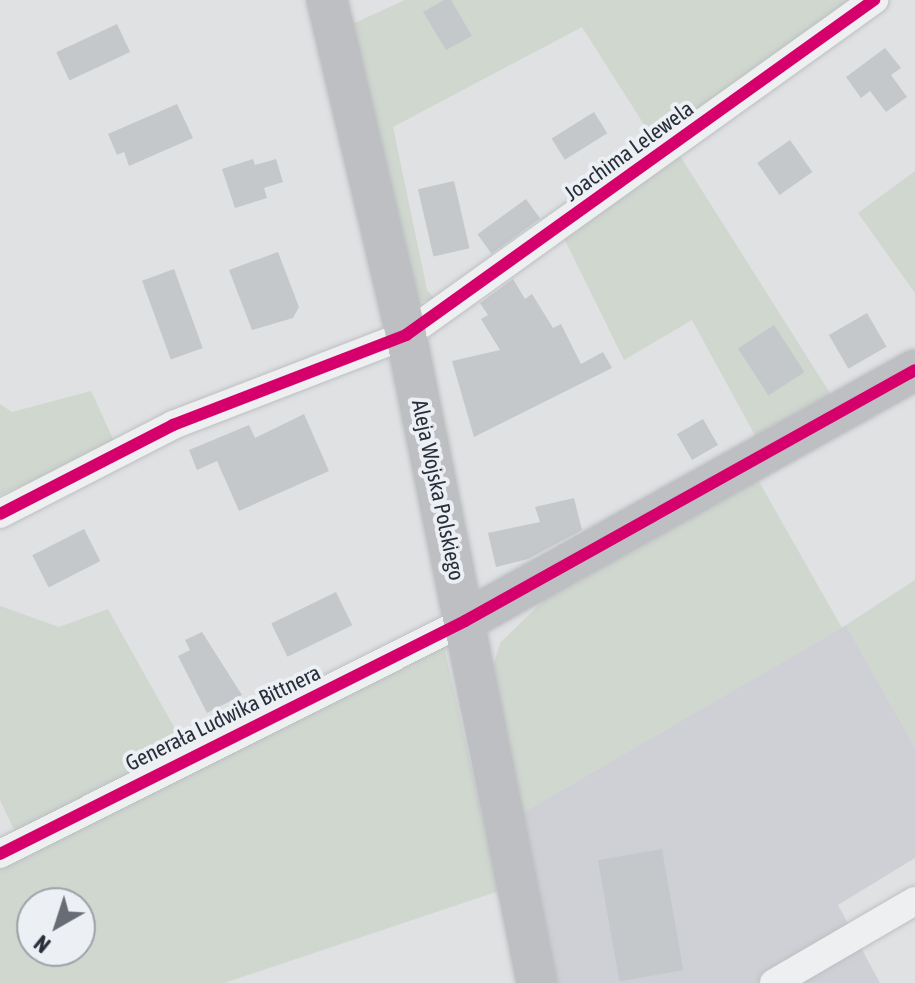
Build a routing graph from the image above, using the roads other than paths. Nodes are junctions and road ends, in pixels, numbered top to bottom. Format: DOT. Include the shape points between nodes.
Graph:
graph roads {
  1 [pos="327,0"];
  2 [pos="874,0"];
  3 [pos="406,335"];
  4 [pos="915,370"];
  5 [pos="0,514"];
  6 [pos="465,621"];
  7 [pos="0,854"];
  8 [pos="915,901"];
  9 [pos="537,983"];
  10 [pos="774,983"];
  1 -- 3 [label="street, Aleja Wojska Polskiego"];
  2 -- 3 [label="street, Joachima Lelewela"];
  3 -- 5 [label="street, Joachima Lelewela" via="173,425"];
  3 -- 6 [label="street, Aleja Wojska Polskiego"];
  4 -- 6 [label="street"];
  6 -- 7 [label="street, Generała Ludwika Bittnera"];
  6 -- 9 [label="street, Aleja Wojska Polskiego"];
  8 -- 10 [label="street"];
}
